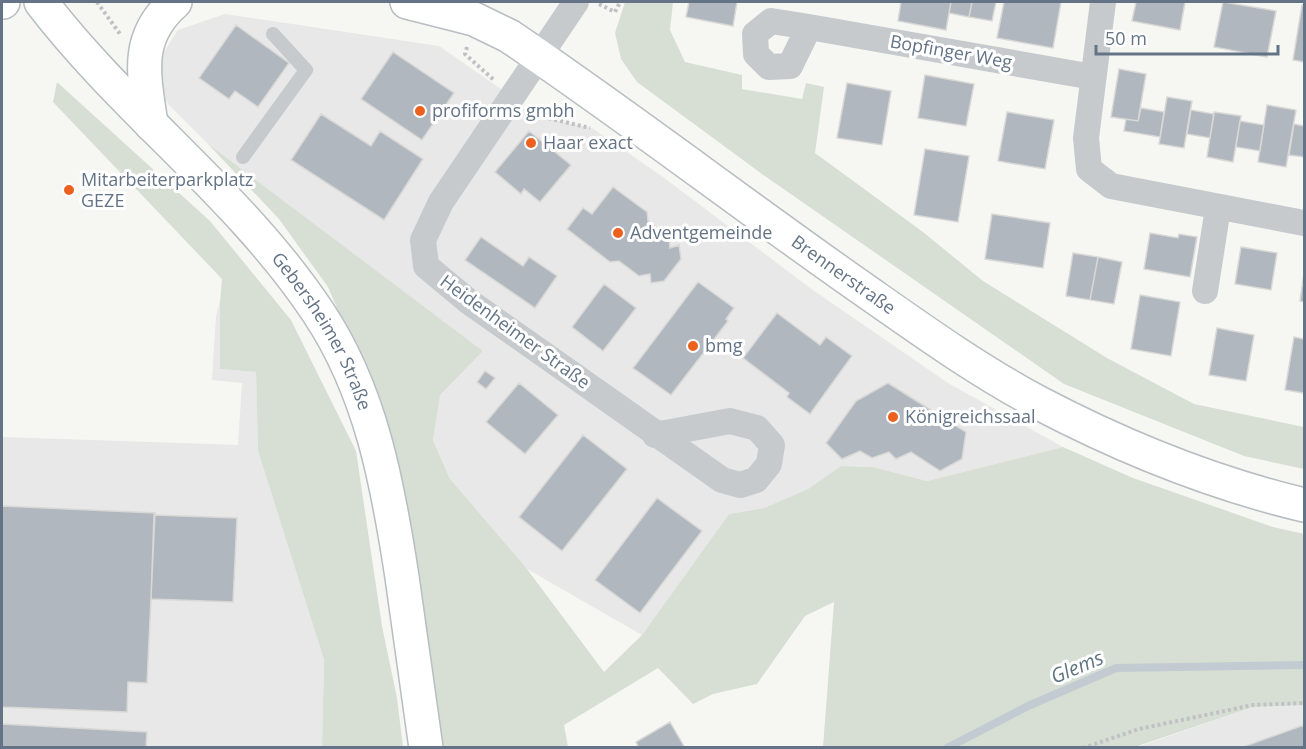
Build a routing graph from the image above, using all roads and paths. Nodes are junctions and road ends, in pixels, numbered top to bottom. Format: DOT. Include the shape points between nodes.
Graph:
graph roads {
  1 [pos="41,2"];
  2 [pos="97,2"];
  3 [pos="175,2"];
  4 [pos="406,2"];
  5 [pos="576,2"];
  6 [pos="594,2"];
  7 [pos="620,2"];
  8 [pos="1103,2"];
  9 [pos="809,27"];
  10 [pos="273,34"];
  11 [pos="134,36"];
  12 [pos="80,48"];
  13 [pos="539,56"];
  14 [pos="1093,77"];
  15 [pos="151,124"];
  16 [pos="243,157"];
  17 [pos="1218,207"];
  18 [pos="1305,223"];
  19 [pos="1205,291"];
  20 [pos="656,435"];
  21 [pos="1305,505"];
  22 [pos="1305,703"];
  23 [pos="426,747"];
  24 [pos="1083,747"];
  1 -- 12 [label="main road, Gebersheimer Straße"];
  2 -- 11 [label="path"];
  3 -- 11 [label="main road" via="157,21"];
  4 -- 13 [label="main road, Brennerstraße" via="474,19"];
  5 -- 13 [label="street, Heidenheimer Straße"];
  6 -- 7 [label="path" via="615,12"];
  8 -- 14 [label="street"];
  9 -- 14 [label="street, Bopfinger Weg"];
  10 -- 16 [label="lane" via="306,70"];
  11 -- 12 [label="path"];
  11 -- 15 [label="main road"];
  12 -- 15 [label="main road, Gebersheimer Straße"];
  13 -- 20 [label="street, Heidenheimer Straße" via="441,202 423,240 426,266 468,301"];
  13 -- 21 [label="main road, Brennerstraße" via="949,349 1038,402 1153,456"];
  14 -- 17 [label="street" via="1086,138 1089,169 1111,186"];
  15 -- 23 [label="main road, Gebersheimer Straße" via="282,263 318,312 356,384 391,506"];
  17 -- 18 [label="street"];
  17 -- 19 [label="street"];
  22 -- 24 [label="path" via="1253,705 1139,729"];
}
